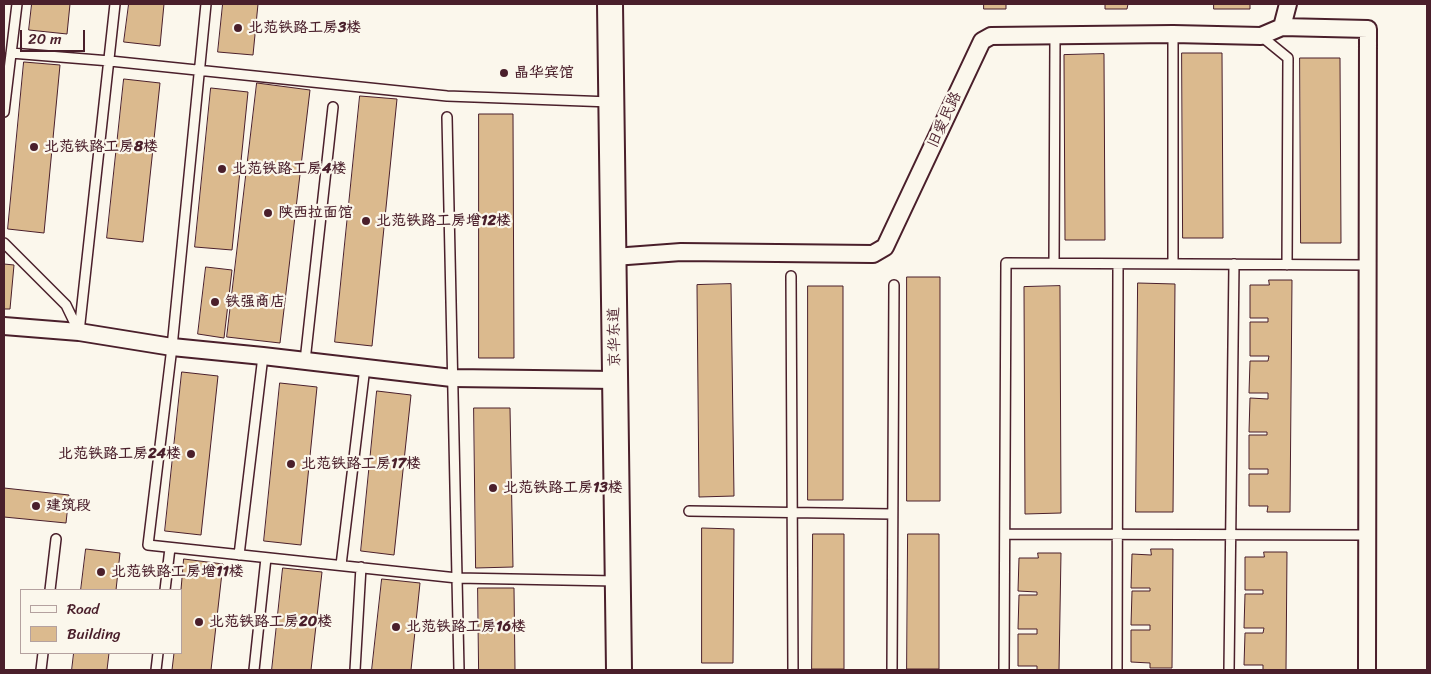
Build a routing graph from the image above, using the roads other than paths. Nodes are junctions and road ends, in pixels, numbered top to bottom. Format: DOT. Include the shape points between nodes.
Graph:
graph roads {
  1 [pos="17,4"];
  2 [pos="115,4"];
  3 [pos="206,4"];
  4 [pos="610,4"];
  5 [pos="1288,4"];
  6 [pos="1282,26"];
  7 [pos="1173,34"];
  8 [pos="1261,36"];
  9 [pos="1055,37"];
  10 [pos="11,53"];
  11 [pos="110,61"];
  12 [pos="199,70"];
  13 [pos="611,102"];
  14 [pos="333,107"];
  15 [pos="4,112"];
  16 [pos="447,117"];
  17 [pos="4,243"];
  18 [pos="614,257"];
  19 [pos="1054,263"];
  20 [pos="1118,264"];
  21 [pos="1173,264"];
  22 [pos="1234,264"];
  23 [pos="1287,265"];
  24 [pos="1367,265"];
  25 [pos="791,276"];
  26 [pos="894,285"];
  27 [pos="4,326"];
  28 [pos="80,332"];
  29 [pos="172,347"];
  30 [pos="263,356"];
  31 [pos="305,361"];
  32 [pos="365,368"];
  33 [pos="452,378"];
  34 [pos="616,380"];
  35 [pos="688,511"];
  36 [pos="792,514"];
  37 [pos="892,514"];
  38 [pos="1005,534"];
  39 [pos="1116,535"];
  40 [pos="1230,535"];
  41 [pos="1367,535"];
  42 [pos="56,539"];
  43 [pos="170,548"];
  44 [pos="239,555"];
  45 [pos="266,558"];
  46 [pos="341,565"];
  47 [pos="361,567"];
  48 [pos="457,578"];
  49 [pos="618,581"];
  50 [pos="50,589"];
  51 [pos="165,589"];
  52 [pos="43,654"];
  53 [pos="158,654"];
  54 [pos="41,670"];
  55 [pos="156,670"];
  56 [pos="254,670"];
  57 [pos="354,670"];
  58 [pos="459,670"];
  59 [pos="619,670"];
  60 [pos="792,670"];
  61 [pos="892,670"];
  62 [pos="1004,670"];
  63 [pos="1117,670"];
  64 [pos="1229,670"];
  65 [pos="1367,670"];
  1 -- 10 [label="lane"];
  2 -- 11 [label="lane"];
  3 -- 12 [label="lane"];
  4 -- 13 [label="main road, 京华东道"];
  5 -- 6 [label="street"];
  6 -- 8 [label="street, 旧爱民路"];
  6 -- 24 [label="street" via="1368,29"];
  7 -- 8 [label="street, 旧爱民路"];
  7 -- 9 [label="street, 旧爱民路"];
  7 -- 21 [label="lane"];
  8 -- 23 [label="lane" via="1288,58"];
  9 -- 18 [label="street, 旧爱民路" via="991,36 982,41 885,247 873,254 680,252"];
  9 -- 19 [label="lane"];
  10 -- 11 [label="lane"];
  10 -- 15 [label="lane"];
  11 -- 12 [label="lane"];
  11 -- 28 [label="lane"];
  12 -- 13 [label="lane" via="447,96"];
  12 -- 29 [label="lane"];
  13 -- 18 [label="main road, 京华东道"];
  14 -- 31 [label="lane"];
  16 -- 33 [label="lane"];
  17 -- 28 [label="lane" via="66,305"];
  18 -- 34 [label="main road, 京华东道"];
  19 -- 20 [label="lane"];
  19 -- 38 [label="lane" via="1006,263"];
  20 -- 21 [label="lane"];
  20 -- 39 [label="lane"];
  21 -- 22 [label="lane"];
  22 -- 23 [label="lane"];
  22 -- 40 [label="lane"];
  23 -- 24 [label="lane"];
  24 -- 41 [label="street"];
  25 -- 36 [label="lane"];
  26 -- 37 [label="lane"];
  27 -- 28 [label="street"];
  28 -- 29 [label="street"];
  29 -- 30 [label="street"];
  29 -- 43 [label="lane" via="148,545"];
  30 -- 31 [label="street"];
  30 -- 44 [label="lane"];
  31 -- 32 [label="street"];
  32 -- 33 [label="street"];
  32 -- 46 [label="lane"];
  33 -- 34 [label="street"];
  33 -- 48 [label="lane"];
  34 -- 49 [label="main road, 京华东道"];
  35 -- 36 [label="lane"];
  36 -- 37 [label="lane"];
  36 -- 60 [label="lane"];
  37 -- 61 [label="lane"];
  38 -- 39 [label="lane"];
  38 -- 62 [label="lane"];
  39 -- 40 [label="lane"];
  39 -- 63 [label="lane"];
  40 -- 41 [label="lane"];
  40 -- 64 [label="lane"];
  41 -- 65 [label="street"];
  42 -- 50 [label="lane"];
  43 -- 44 [label="lane"];
  43 -- 51 [label="lane"];
  44 -- 45 [label="lane"];
  45 -- 46 [label="lane"];
  45 -- 56 [label="lane"];
  46 -- 47 [label="lane"];
  47 -- 48 [label="lane"];
  47 -- 57 [label="lane"];
  48 -- 49 [label="lane"];
  48 -- 58 [label="lane"];
  49 -- 59 [label="main road, 京华东道"];
  52 -- 54 [label="lane"];
  53 -- 55 [label="lane"];
}
